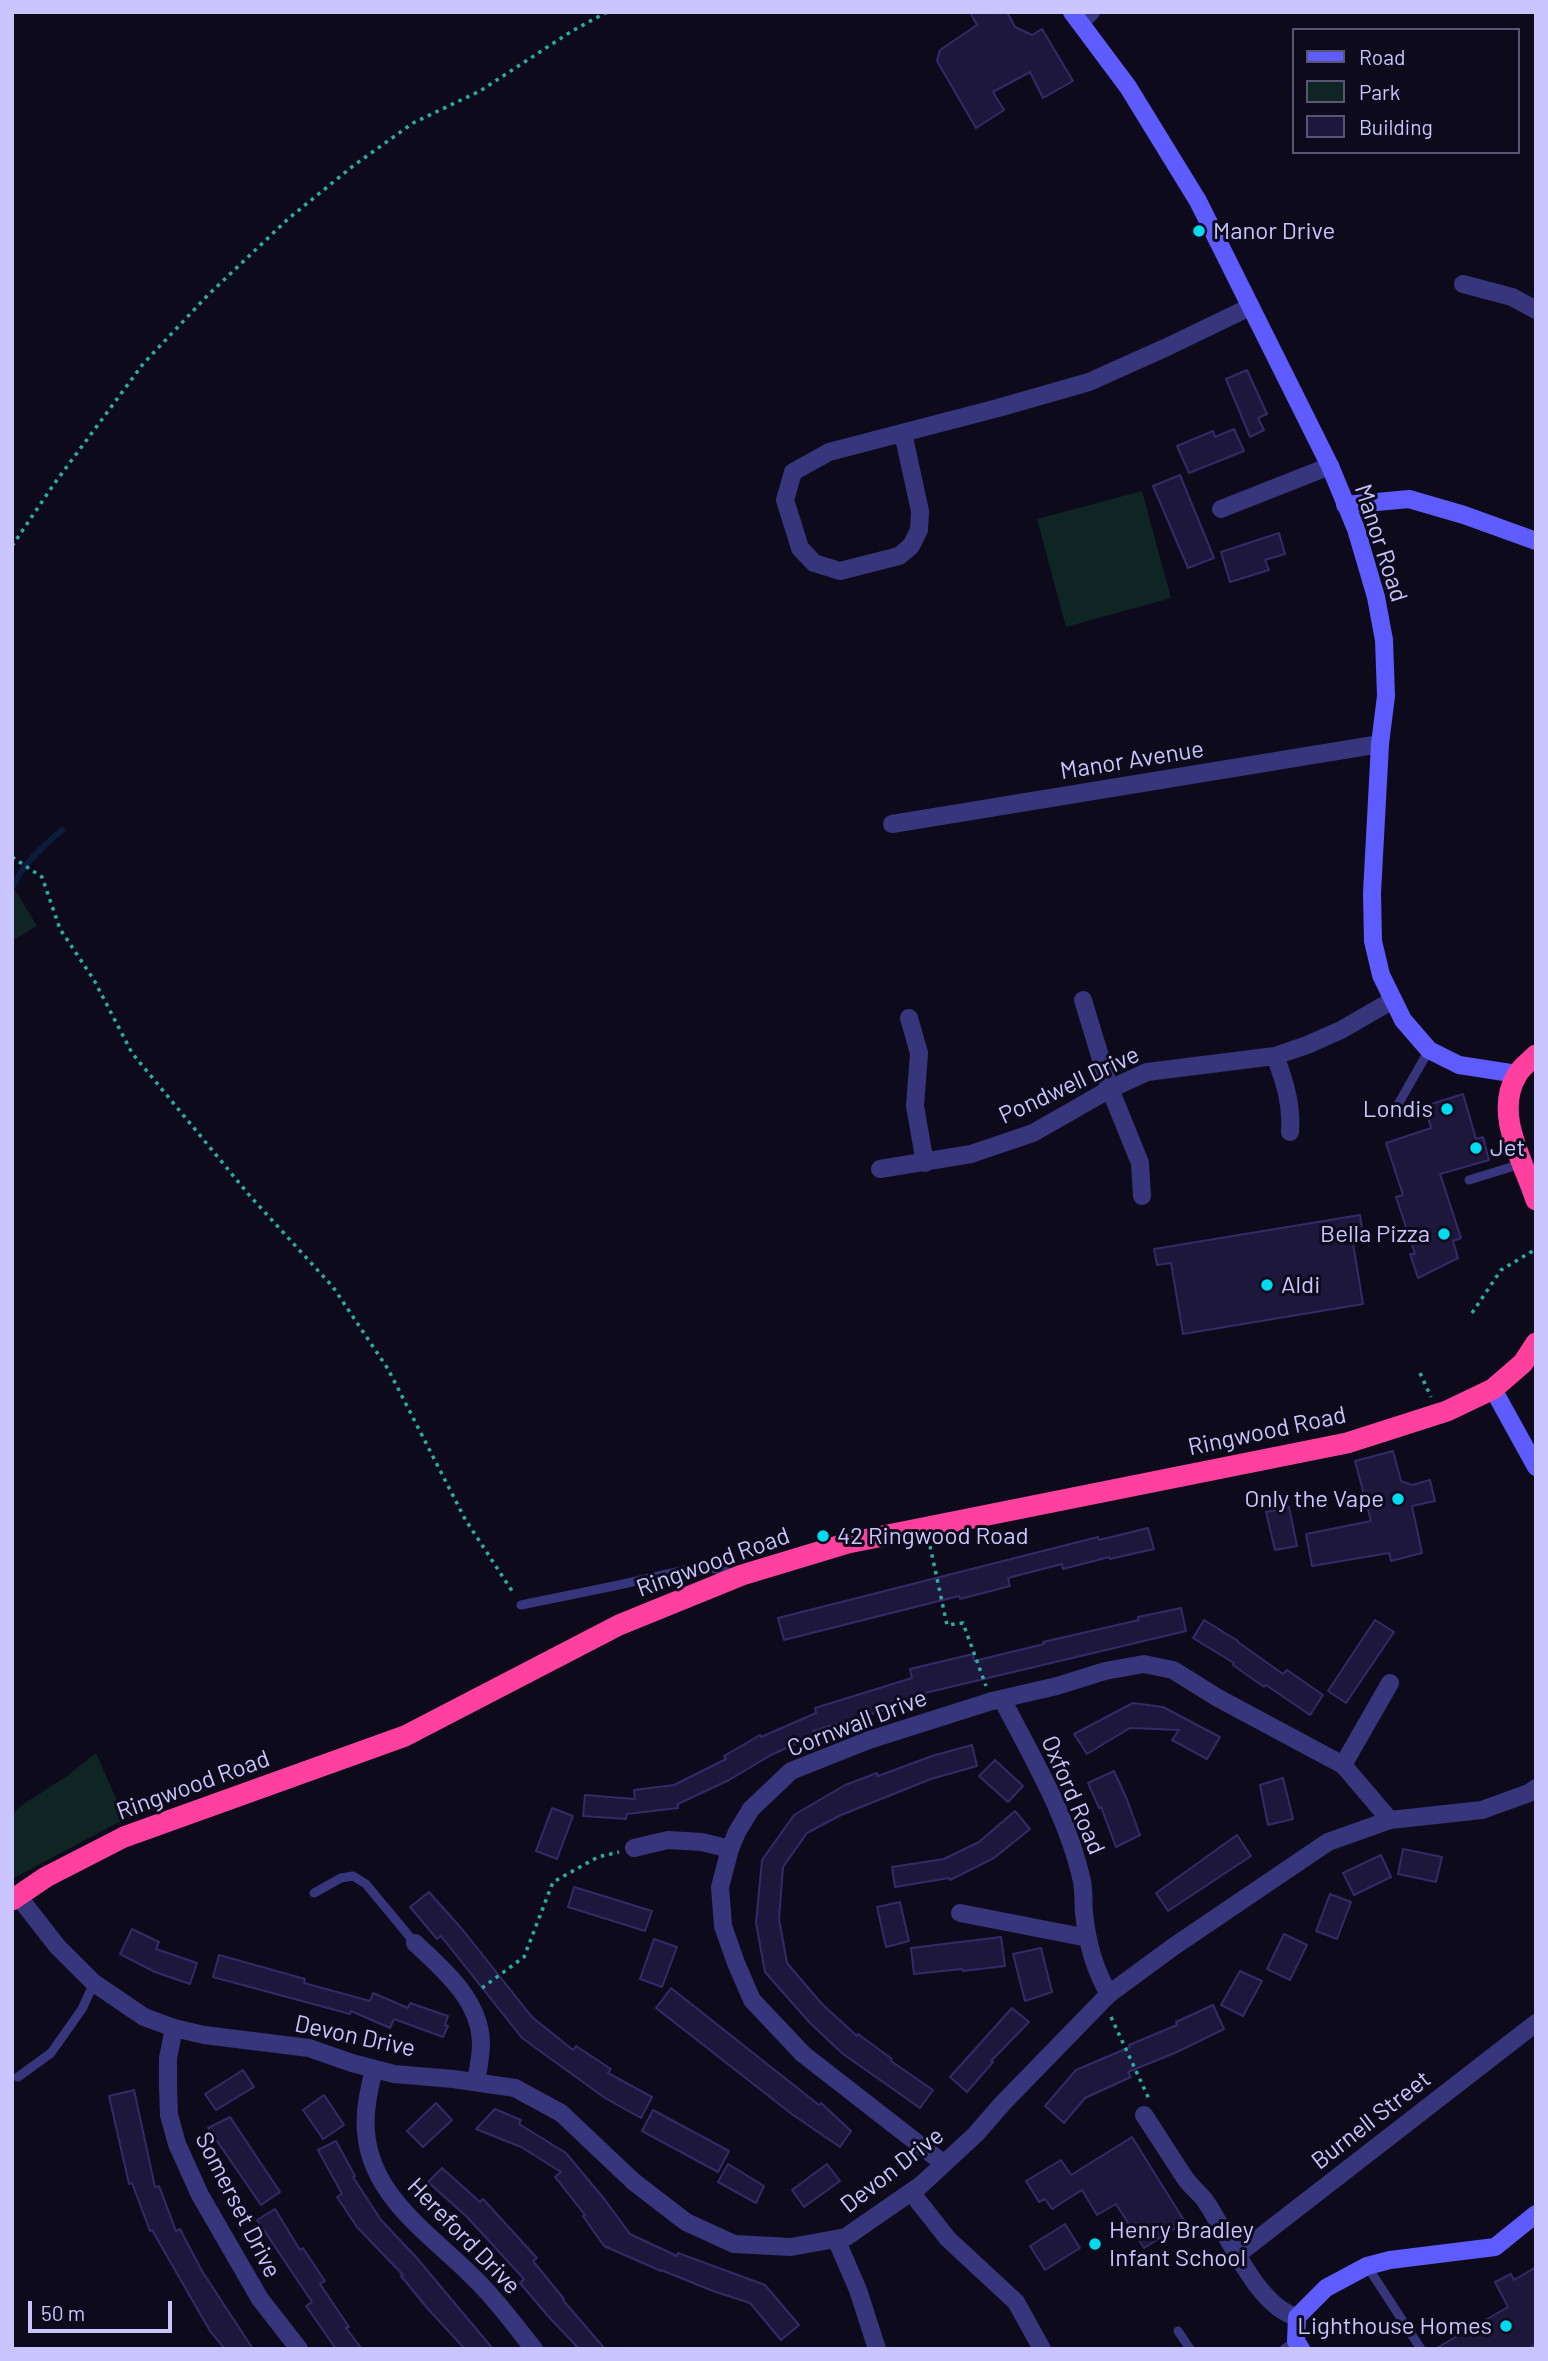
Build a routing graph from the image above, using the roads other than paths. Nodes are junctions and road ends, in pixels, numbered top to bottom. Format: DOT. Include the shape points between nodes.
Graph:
graph roads {
  1 [pos="1081,16"];
  2 [pos="1463,284"];
  3 [pos="1250,307"];
  4 [pos="1536,310"];
  5 [pos="903,433"];
  6 [pos="1330,467"];
  7 [pos="1345,505"];
  8 [pos="1221,509"];
  9 [pos="1536,541"];
  10 [pos="1380,744"];
  11 [pos="892,824"];
  12 [pos="1083,1000"];
  13 [pos="1393,1000"];
  14 [pos="909,1018"];
  15 [pos="1429,1050"];
  16 [pos="1536,1055"];
  17 [pos="1275,1056"];
  18 [pos="1517,1074"];
  19 [pos="1110,1089"];
  20 [pos="1396,1108"];
  21 [pos="1290,1132"];
  22 [pos="925,1163"];
  23 [pos="1522,1163"];
  24 [pos="880,1170"];
  25 [pos="1469,1180"];
  26 [pos="1142,1196"];
  27 [pos="1536,1199"];
  28 [pos="1536,1343"];
  29 [pos="1493,1389"];
  30 [pos="1536,1467"];
  31 [pos="742,1576"];
  32 [pos="520,1605"];
  33 [pos="1390,1683"];
  34 [pos="997,1700"];
  35 [pos="1343,1765"];
  36 [pos="1536,1788"];
  37 [pos="1390,1820"];
  38 [pos="634,1848"];
  39 [pos="730,1849"];
  40 [pos="314,1893"];
  41 [pos="15,1898"];
  42 [pos="960,1913"];
  43 [pos="1088,1938"];
  44 [pos="415,1943"];
  45 [pos="94,1983"];
  46 [pos="1106,1997"];
  47 [pos="1536,2023"];
  48 [pos="174,2028"];
  49 [pos="374,2069"];
  50 [pos="18,2077"];
  51 [pos="476,2082"];
  52 [pos="1144,2115"];
  53 [pos="943,2163"];
  54 [pos="911,2192"];
  55 [pos="1536,2214"];
  56 [pos="836,2239"];
  57 [pos="1237,2255"];
  58 [pos="1367,2266"];
  59 [pos="1297,2317"];
  60 [pos="1178,2331"];
  61 [pos="1294,2346"];
  62 [pos="299,2349"];
  63 [pos="534,2349"];
  64 [pos="877,2349"];
  65 [pos="1042,2349"];
  66 [pos="1190,2349"];
  67 [pos="1421,2349"];
  1 -- 3 [label="street, Manor Road" via="1198,201"];
  2 -- 4 [label="street" via="1512,297"];
  3 -- 5 [label="street" via="1088,382"];
  3 -- 6 [label="street, Manor Road"];
  5 -- 5 [label="street" via="829,452 793,472 785,500 800,548 814,563 840,571 898,556 911,546 919,530 920,510"];
  6 -- 7 [label="street, Manor Road"];
  6 -- 8 [label="street"];
  7 -- 9 [label="street" via="1409,499"];
  7 -- 10 [label="street, Manor Road" via="1376,597 1384,640 1386,696"];
  10 -- 11 [label="street, Manor Avenue"];
  10 -- 13 [label="street, Manor Road" via="1373,941"];
  12 -- 19 [label="street"];
  13 -- 15 [label="street, Manor Road"];
  13 -- 17 [label="street, Pondwell Drive" via="1341,1030"];
  14 -- 22 [label="street" via="919,1053 915,1106"];
  15 -- 18 [label="street, Manor Road" via="1460,1065"];
  15 -- 20 [label="lane"];
  16 -- 18 [label="highway"];
  17 -- 19 [label="street, Pondwell Drive" via="1147,1072"];
  17 -- 21 [label="street" via="1291,1111"];
  18 -- 23 [label="highway" via="1509,1096 1510,1124"];
  19 -- 22 [label="street, Pondwell Drive" via="1033,1133 971,1154"];
  19 -- 26 [label="street" via="1140,1163"];
  22 -- 24 [label="street, Pondwell Drive"];
  23 -- 25 [label="lane"];
  23 -- 27 [label="highway"];
  28 -- 29 [label="highway, Ringwood Road" via="1523,1363"];
  29 -- 30 [label="street"];
  29 -- 31 [label="highway, Ringwood Road" via="1447,1411 1347,1443 848,1543"];
  31 -- 32 [label="lane" via="703,1566"];
  31 -- 41 [label="highway, Ringwood Road" via="619,1625 405,1736 124,1836"];
  33 -- 35 [label="street"];
  34 -- 35 [label="street, Cornwall Drive" via="1144,1664 1173,1670"];
  34 -- 39 [label="street, Cornwall Drive" via="869,1740 791,1772 751,1809"];
  34 -- 43 [label="street, Oxford Road" via="1038,1767 1064,1824 1082,1883"];
  35 -- 37 [label="street, Cornwall Drive"];
  36 -- 37 [label="street, Devon Drive" via="1482,1810"];
  37 -- 46 [label="street, Devon Drive" via="1328,1842"];
  38 -- 39 [label="street" via="668,1840"];
  39 -- 53 [label="street, Cornwall Drive" via="720,1887 723,1926 752,2000 803,2054"];
  40 -- 44 [label="lane" via="353,1876 366,1884"];
  41 -- 45 [label="street, Devon Drive"];
  42 -- 43 [label="street"];
  43 -- 46 [label="street, Oxford Road"];
  44 -- 51 [label="street" via="468,1999 481,2042"];
  45 -- 48 [label="street, Devon Drive" via="145,2017"];
  45 -- 50 [label="lane" via="51,2053"];
  46 -- 53 [label="street, Devon Drive"];
  47 -- 57 [label="street, Burnell Street"];
  48 -- 49 [label="street, Devon Drive" via="309,2048"];
  48 -- 62 [label="street, Somerset Drive" via="168,2087 177,2144 200,2195 260,2299"];
  49 -- 51 [label="street, Devon Drive"];
  49 -- 63 [label="street, Hereford Drive" via="366,2102 366,2132 371,2160 385,2189 477,2280"];
  51 -- 56 [label="street, Devon Drive" via="515,2088 561,2113 634,2182 686,2222 734,2244 791,2248"];
  52 -- 57 [label="street" via="1186,2181 1205,2200"];
  53 -- 54 [label="street, Devon Drive"];
  54 -- 56 [label="street, Devon Drive" via="846,2237"];
  54 -- 65 [label="street" via="948,2239 1016,2302"];
  55 -- 58 [label="street" via="1495,2247"];
  56 -- 64 [label="street"];
  57 -- 59 [label="street" via="1271,2303"];
  58 -- 59 [label="street" via="1326,2288"];
  58 -- 67 [label="lane"];
  59 -- 61 [label="street"];
  60 -- 66 [label="lane"];
}
